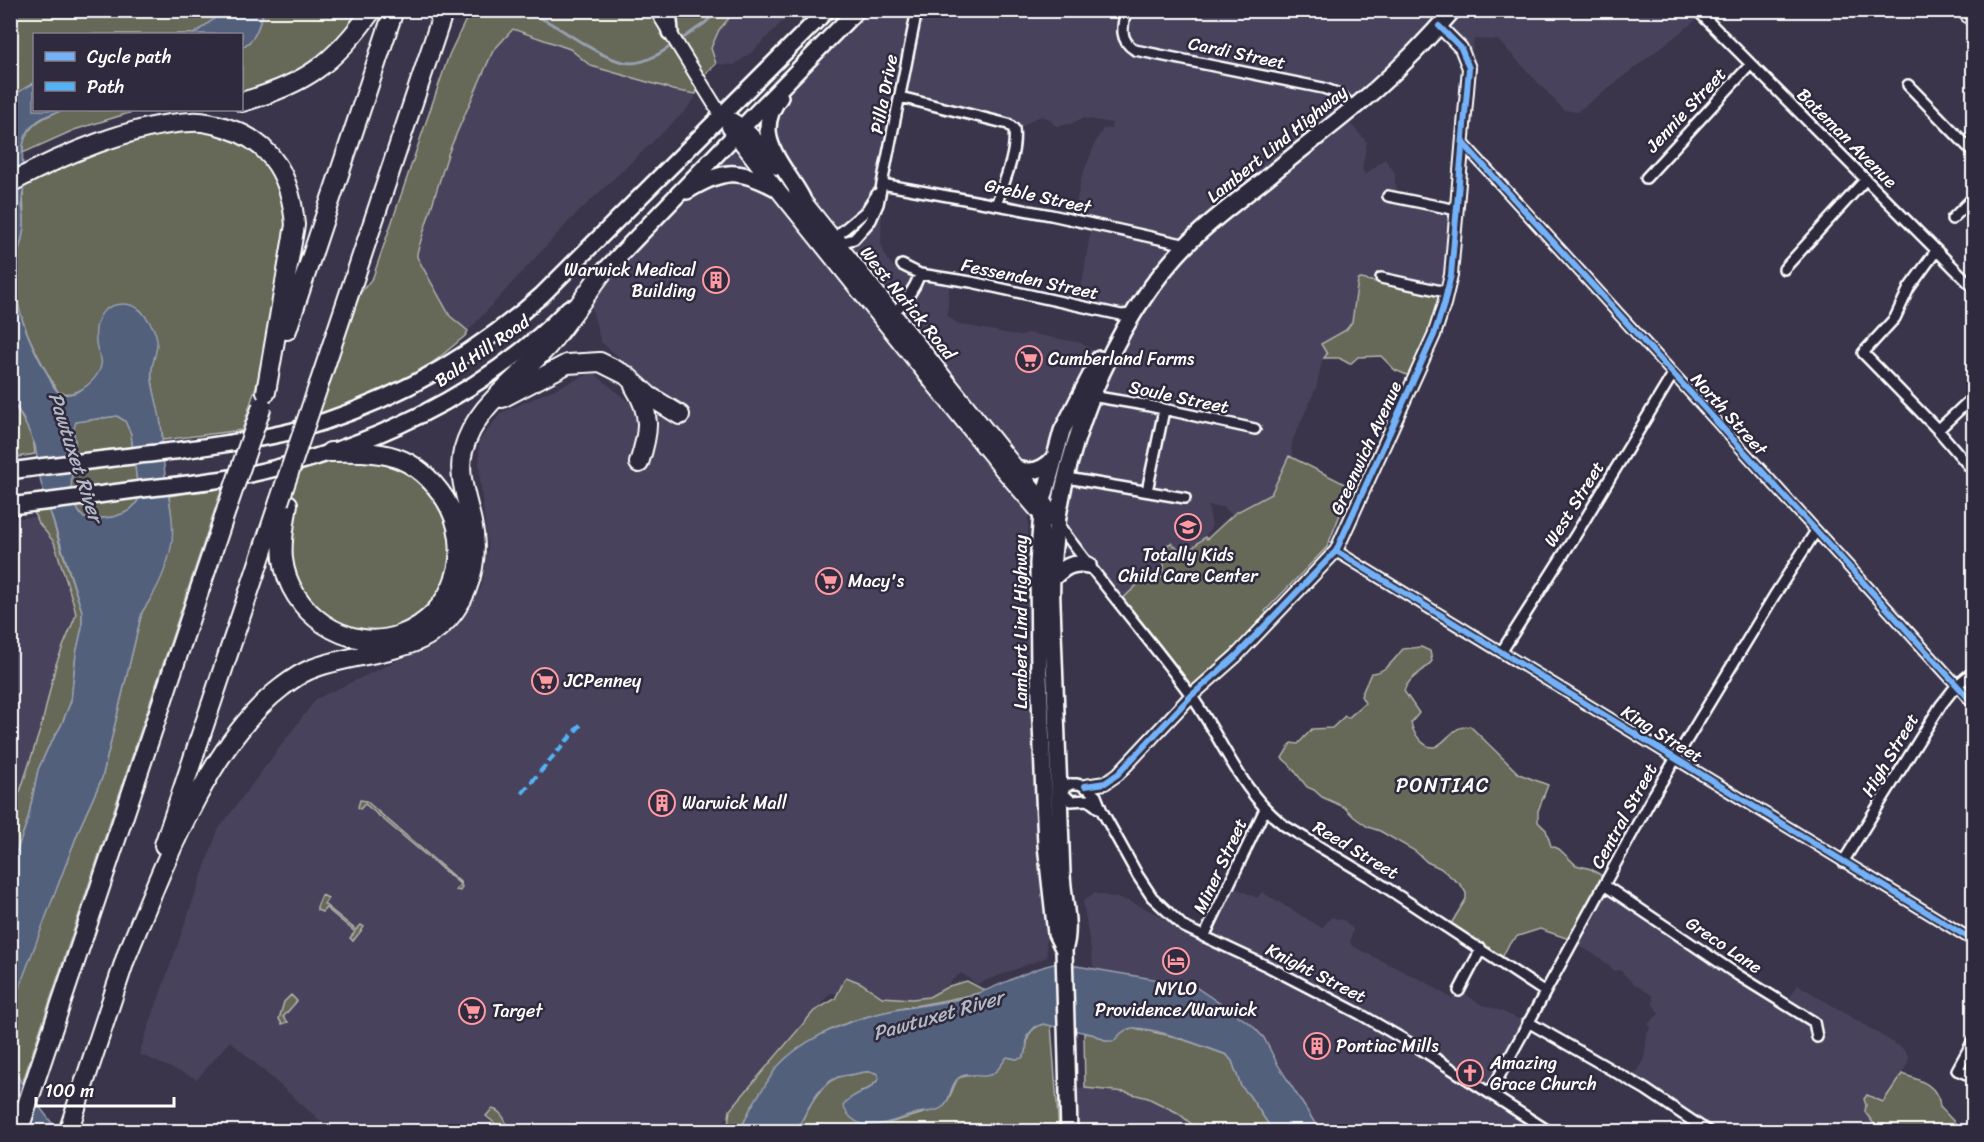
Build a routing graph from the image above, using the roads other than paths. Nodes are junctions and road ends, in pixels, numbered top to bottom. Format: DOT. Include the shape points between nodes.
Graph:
graph roads {
  1 [pos="372,10"];
  2 [pos="394,10"];
  3 [pos="444,10"];
  4 [pos="656,10"];
  5 [pos="668,10"];
  6 [pos="827,10"];
  7 [pos="857,10"];
  8 [pos="917,10"];
  9 [pos="1126,10"];
  10 [pos="1453,10"];
  11 [pos="1697,10"];
  12 [pos="1963,10"];
  13 [pos="1974,21"];
  14 [pos="1439,26"];
  15 [pos="674,39"];
  16 [pos="813,55"];
  17 [pos="1751,64"];
  18 [pos="1908,85"];
  19 [pos="900,97"];
  20 [pos="243,102"];
  21 [pos="1353,108"];
  22 [pos="189,111"];
  23 [pos="721,115"];
  24 [pos="738,131"];
  25 [pos="1463,143"];
  26 [pos="57,153"];
  27 [pos="1974,153"];
  28 [pos="10,170"];
  29 [pos="1646,177"];
  30 [pos="1866,179"];
  31 [pos="10,183"];
  32 [pos="882,184"];
  33 [pos="776,188"];
  34 [pos="1388,196"];
  35 [pos="1974,197"];
  36 [pos="802,198"];
  37 [pos="672,201"];
  38 [pos="996,205"];
  39 [pos="1456,210"];
  40 [pos="1952,219"];
  41 [pos="1187,245"];
  42 [pos="832,247"];
  43 [pos="1936,250"];
  44 [pos="902,265"];
  45 [pos="1785,269"];
  46 [pos="602,273"];
  47 [pos="920,274"];
  48 [pos="1382,278"];
  49 [pos="1974,288"];
  50 [pos="1446,292"];
  51 [pos="892,314"];
  52 [pos="1132,314"];
  53 [pos="1673,374"];
  54 [pos="626,375"];
  55 [pos="1974,396"];
  56 [pos="1097,397"];
  57 [pos="264,399"];
  58 [pos="488,407"];
  59 [pos="1164,410"];
  60 [pos="680,415"];
  61 [pos="1255,429"];
  62 [pos="1938,430"];
  63 [pos="330,452"];
  64 [pos="1054,458"];
  65 [pos="639,462"];
  66 [pos="1017,469"];
  67 [pos="10,471"];
  68 [pos="1974,472"];
  69 [pos="1067,478"];
  70 [pos="1147,491"];
  71 [pos="1185,498"];
  72 [pos="284,503"];
  73 [pos="10,506"];
  74 [pos="1042,508"];
  75 [pos="1058,524"];
  76 [pos="1816,531"];
  77 [pos="1336,551"];
  78 [pos="1088,565"];
  79 [pos="1051,580"];
  80 [pos="1502,651"];
  81 [pos="1974,671"];
  82 [pos="1956,686"];
  83 [pos="1191,696"];
  84 [pos="1974,704"];
  85 [pos="1674,760"];
  86 [pos="1085,786"];
  87 [pos="1052,790"];
  88 [pos="1265,809"];
  89 [pos="1102,811"];
  90 [pos="1843,862"];
  91 [pos="1604,885"];
  92 [pos="1204,937"];
  93 [pos="1974,941"];
  94 [pos="1481,949"];
  95 [pos="125,960"];
  96 [pos="1458,991"];
  97 [pos="1545,992"];
  98 [pos="1528,1022"];
  99 [pos="1817,1037"];
  100 [pos="1974,1039"];
  101 [pos="1974,1077"];
  102 [pos="1490,1093"];
  103 [pos="70,1126"];
  104 [pos="18,1131"];
  105 [pos="1069,1131"];
  106 [pos="1550,1131"];
  107 [pos="1709,1131"];
  1 -- 20 [label="highway" via="335,55 305,78"];
  2 -- 57 [label="highway"];
  3 -- 72 [label="highway, bridge" via="319,384 313,417"];
  4 -- 15 [label="street, West Natick Road"];
  5 -- 15 [label="main road"];
  6 -- 23 [label="main road, Bald Hill Road"];
  7 -- 16 [label="main road, Bald Hill Road"];
  8 -- 19 [label="street, Pilla Drive"];
  9 -- 21 [label="street, Cardi Street" via="1122,27 1125,42 1134,50 1323,88 1340,94"];
  10 -- 14 [label="main road, Lambert Lind Highway"];
  11 -- 17 [label="street, Bateman Avenue"];
  12 -- 13 [label="main road"];
  14 -- 21 [label="main road, Lambert Lind Highway"];
  14 -- 25 [label="street, Greenwich Avenue" via="1461,48 1469,68"];
  15 -- 23 [label="street, West Natick Road"];
  16 -- 24 [label="main road, Bald Hill Road"];
  16 -- 36 [label="main road" via="772,108 767,124 772,149"];
  17 -- 29 [label="street, Jennie Street"];
  17 -- 30 [label="street, Bateman Avenue"];
  18 -- 27 [label="street"];
  19 -- 32 [label="street, Pilla Drive"];
  19 -- 38 [label="street" via="1011,127 1014,142"];
  21 -- 41 [label="main road, Lambert Lind Highway"];
  22 -- 26 [label="highway" via="131,121"];
  23 -- 24 [label="main road, West Natick Road"];
  23 -- 67 [label="main road, Bald Hill Road" via="542,295 506,326 445,368 379,402 291,431 188,449"];
  24 -- 33 [label="main road, West Natick Road"];
  24 -- 36 [label="main road, West Natick Road" via="754,138"];
  24 -- 37 [label="main road, Bald Hill Road"];
  25 -- 39 [label="street, Greenwich Avenue"];
  25 -- 53 [label="street, North Street"];
  26 -- 28 [label="highway"];
  26 -- 31 [label="highway"];
  26 -- 57 [label="highway" via="124,134 192,122 242,133 277,164 293,203 295,225"];
  30 -- 43 [label="street, Bateman Avenue"];
  30 -- 45 [label="street"];
  32 -- 38 [label="street, Greble Street"];
  32 -- 42 [label="street, Pilla Drive" via="871,204 841,232"];
  32 -- 42 [label="street, Pilla Drive" via="871,220 854,239"];
  33 -- 37 [label="main road" via="736,172 697,185"];
  33 -- 42 [label="main road, West Natick Road"];
  34 -- 39 [label="street"];
  35 -- 40 [label="street"];
  36 -- 42 [label="main road, West Natick Road"];
  37 -- 46 [label="main road, Bald Hill Road"];
  38 -- 41 [label="street, Greble Street"];
  39 -- 50 [label="street, Greenwich Avenue"];
  41 -- 52 [label="main road, Lambert Lind Highway"];
  42 -- 51 [label="main road, West Natick Road"];
  42 -- 74 [label="main road, West Natick Road" via="1004,472"];
  43 -- 49 [label="street, Bateman Avenue"];
  43 -- 62 [label="street" via="1909,288 1895,318 1863,353"];
  44 -- 47 [label="street, Fessenden Street"];
  46 -- 58 [label="highway" via="547,347"];
  46 -- 63 [label="main road, Bald Hill Road" via="558,320 487,375 425,413"];
  47 -- 51 [label="street" via="907,301"];
  47 -- 52 [label="street, Fessenden Street" via="1121,315"];
  48 -- 50 [label="street"];
  50 -- 77 [label="street, Greenwich Avenue" via="1434,334"];
  51 -- 66 [label="main road, West Natick Road"];
  52 -- 64 [label="main road, Lambert Lind Highway" via="1115,332 1096,364 1062,430"];
  52 -- 69 [label="main road, Lambert Lind Highway" via="1093,396"];
  53 -- 76 [label="street, North Street"];
  53 -- 80 [label="street, West Street"];
  54 -- 58 [label="highway" via="600,362 567,364"];
  54 -- 60 [label="highway" via="649,396"];
  54 -- 65 [label="highway" via="643,401 648,423"];
  55 -- 62 [label="street"];
  56 -- 59 [label="street, Soule Street"];
  57 -- 104 [label="highway, bridge"];
  58 -- 95 [label="highway" via="469,432 462,453 461,475 474,534 474,560 468,586 456,610 423,639 404,647 308,670 257,709 208,777"];
  59 -- 61 [label="street, Soule Street"];
  59 -- 70 [label="street"];
  62 -- 68 [label="street"];
  63 -- 72 [label="highway" via="373,451 402,459 428,476 438,489 455,519 461,553 458,573 438,608 414,628 384,639 351,636 322,624 299,602 285,573"];
  63 -- 73 [label="main road, Bald Hill Road" via="254,473 195,483"];
  64 -- 66 [label="main road" via="1039,470"];
  64 -- 74 [label="main road, Lambert Lind Highway"];
  66 -- 74 [label="main road, West Natick Road"];
  69 -- 70 [label="street"];
  69 -- 75 [label="main road, Lambert Lind Highway"];
  70 -- 71 [label="street"];
  72 -- 95 [label="highway"];
  74 -- 75 [label="main road, West Natick Road"];
  74 -- 87 [label="main road, Lambert Lind Highway" via="1038,624"];
  75 -- 78 [label="street, West Natick Road"];
  75 -- 79 [label="main road, Lambert Lind Highway"];
  76 -- 82 [label="street, North Street"];
  76 -- 85 [label="street, Central Street"];
  77 -- 80 [label="street, King Street"];
  77 -- 83 [label="street, Greenwich Avenue" via="1236,656"];
  78 -- 79 [label="main road" via="1070,565"];
  78 -- 83 [label="street, West Natick Road"];
  79 -- 87 [label="main road, Lambert Lind Highway"];
  80 -- 85 [label="street, King Street"];
  81 -- 82 [label="street, High Street"];
  82 -- 84 [label="street, North Street"];
  82 -- 90 [label="street, High Street"];
  83 -- 86 [label="street, Greenwich Avenue" via="1118,774 1105,783"];
  83 -- 88 [label="street, Reed Street"];
  85 -- 90 [label="street, King Street"];
  85 -- 91 [label="street, Central Street"];
  86 -- 87 [label="street" via="1071,784"];
  86 -- 89 [label="street, Knight Street" via="1096,796"];
  87 -- 89 [label="street" via="1071,801 1088,800"];
  87 -- 105 [label="main road, Lambert Lind Highway" via="1048,873 1056,934 1064,950"];
  88 -- 92 [label="street, Miner Street"];
  88 -- 94 [label="street, Reed Street" via="1285,826"];
  89 -- 92 [label="street, Knight Street" via="1152,897 1184,927"];
  90 -- 93 [label="street, King Street"];
  91 -- 97 [label="street, Central Street"];
  91 -- 99 [label="street, Greco Lane" via="1814,1022"];
  92 -- 102 [label="street, Knight Street" via="1360,1014"];
  94 -- 96 [label="street"];
  94 -- 97 [label="street, Reed Street"];
  95 -- 103 [label="highway"];
  97 -- 98 [label="street, Central Street"];
  98 -- 102 [label="street, Central Street"];
  98 -- 107 [label="street"];
  100 -- 101 [label="street" via="1957,1070"];
  102 -- 106 [label="street, Knight Street"];
}
